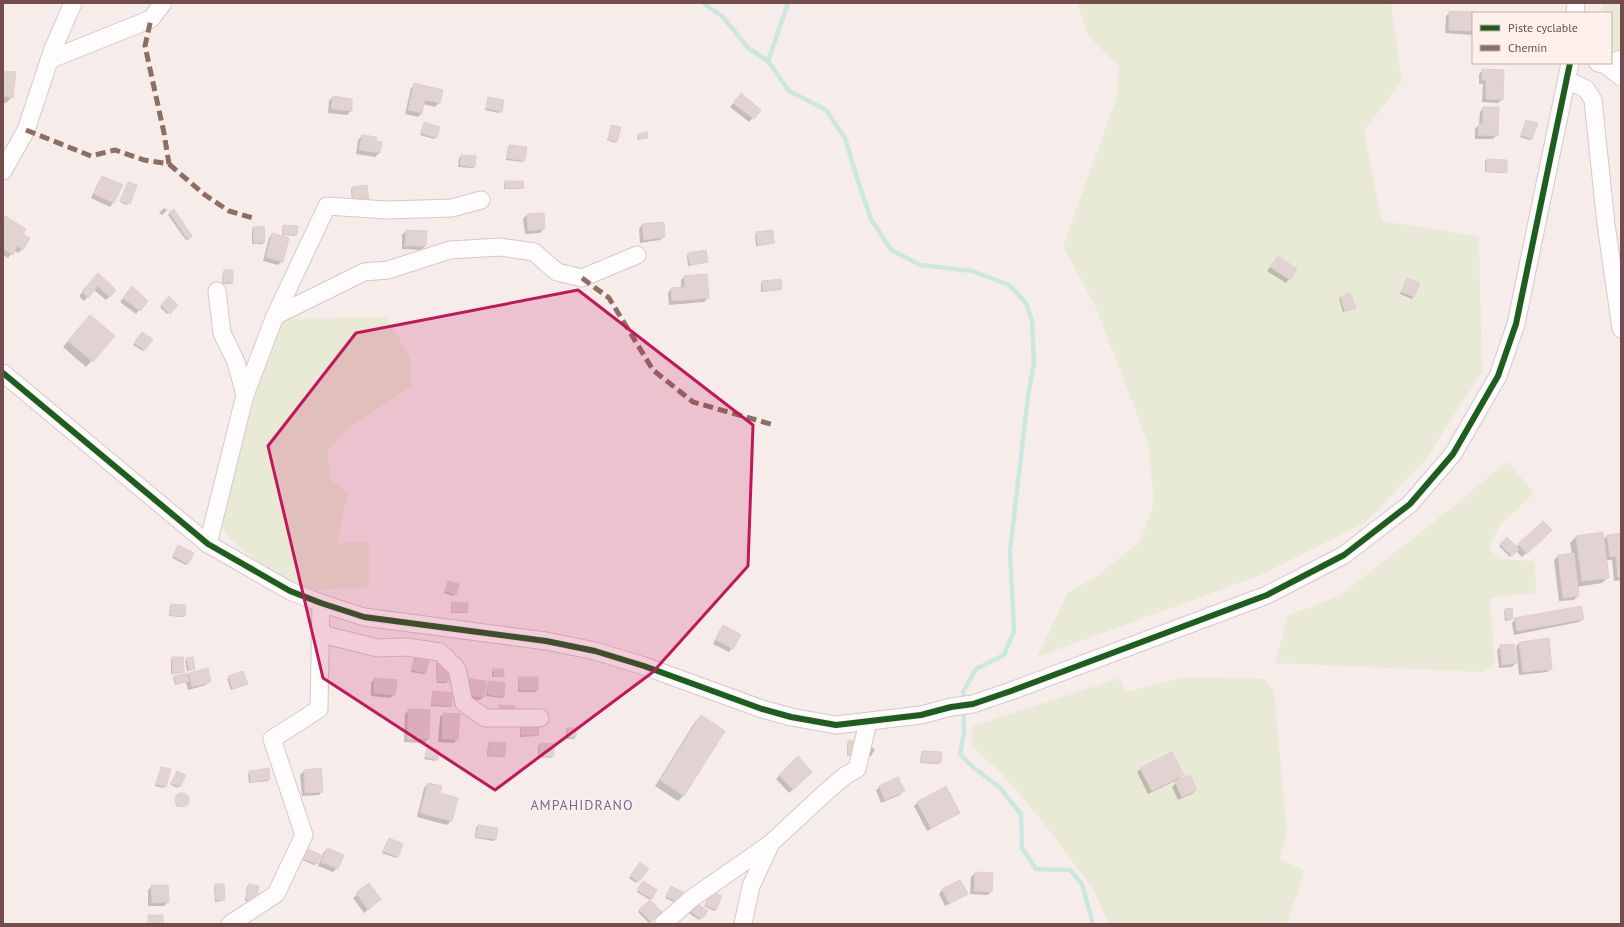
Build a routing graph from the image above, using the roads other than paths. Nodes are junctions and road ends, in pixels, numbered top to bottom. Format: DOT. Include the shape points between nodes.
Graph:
graph roads {
  1 [pos="73,3"];
  2 [pos="163,3"];
  3 [pos="49,60"];
  4 [pos="1570,64"];
  5 [pos="1610,64"];
  6 [pos="1621,77"];
  7 [pos="1567,80"];
  8 [pos="3,171"];
  9 [pos="481,200"];
  10 [pos="637,254"];
  11 [pos="217,291"];
  12 [pos="274,316"];
  13 [pos="1621,329"];
  14 [pos="3,373"];
  15 [pos="245,395"];
  16 [pos="208,544"];
  17 [pos="321,603"];
  18 [pos="321,634"];
  19 [pos="540,718"];
  20 [pos="868,722"];
  21 [pos="771,843"];
  22 [pos="230,924"];
  23 [pos="663,924"];
  24 [pos="743,924"];
  1 -- 3 [label="street"];
  2 -- 3 [label="street" via="151,19"];
  3 -- 8 [label="street" via="26,130"];
  4 -- 7 [label="street"];
  5 -- 6 [label="street"];
  7 -- 13 [label="street" via="1586,89 1593,100 1606,224"];
  7 -- 20 [label="street" via="1516,324 1498,376 1453,454 1410,504 1344,555 1267,595 973,704 921,715"];
  9 -- 12 [label="street" via="452,208 386,210 327,206"];
  10 -- 12 [label="street" via="582,278 557,272 534,252 500,247 450,250 388,270 364,272"];
  11 -- 15 [label="street" via="222,333 236,362"];
  12 -- 15 [label="street"];
  14 -- 16 [label="street"];
  15 -- 16 [label="street"];
  16 -- 17 [label="street" via="290,591"];
  17 -- 18 [label="street"];
  17 -- 20 [label="street" via="364,616 595,651 762,709 836,724"];
  18 -- 19 [label="street" via="378,648 406,647 440,652 457,669 464,703 485,718"];
  18 -- 22 [label="street" via="319,710 272,739 304,835 276,894"];
  20 -- 21 [label="street" via="857,770 846,775"];
  21 -- 23 [label="street" via="692,899"];
  21 -- 24 [label="street" via="751,886"];
}
